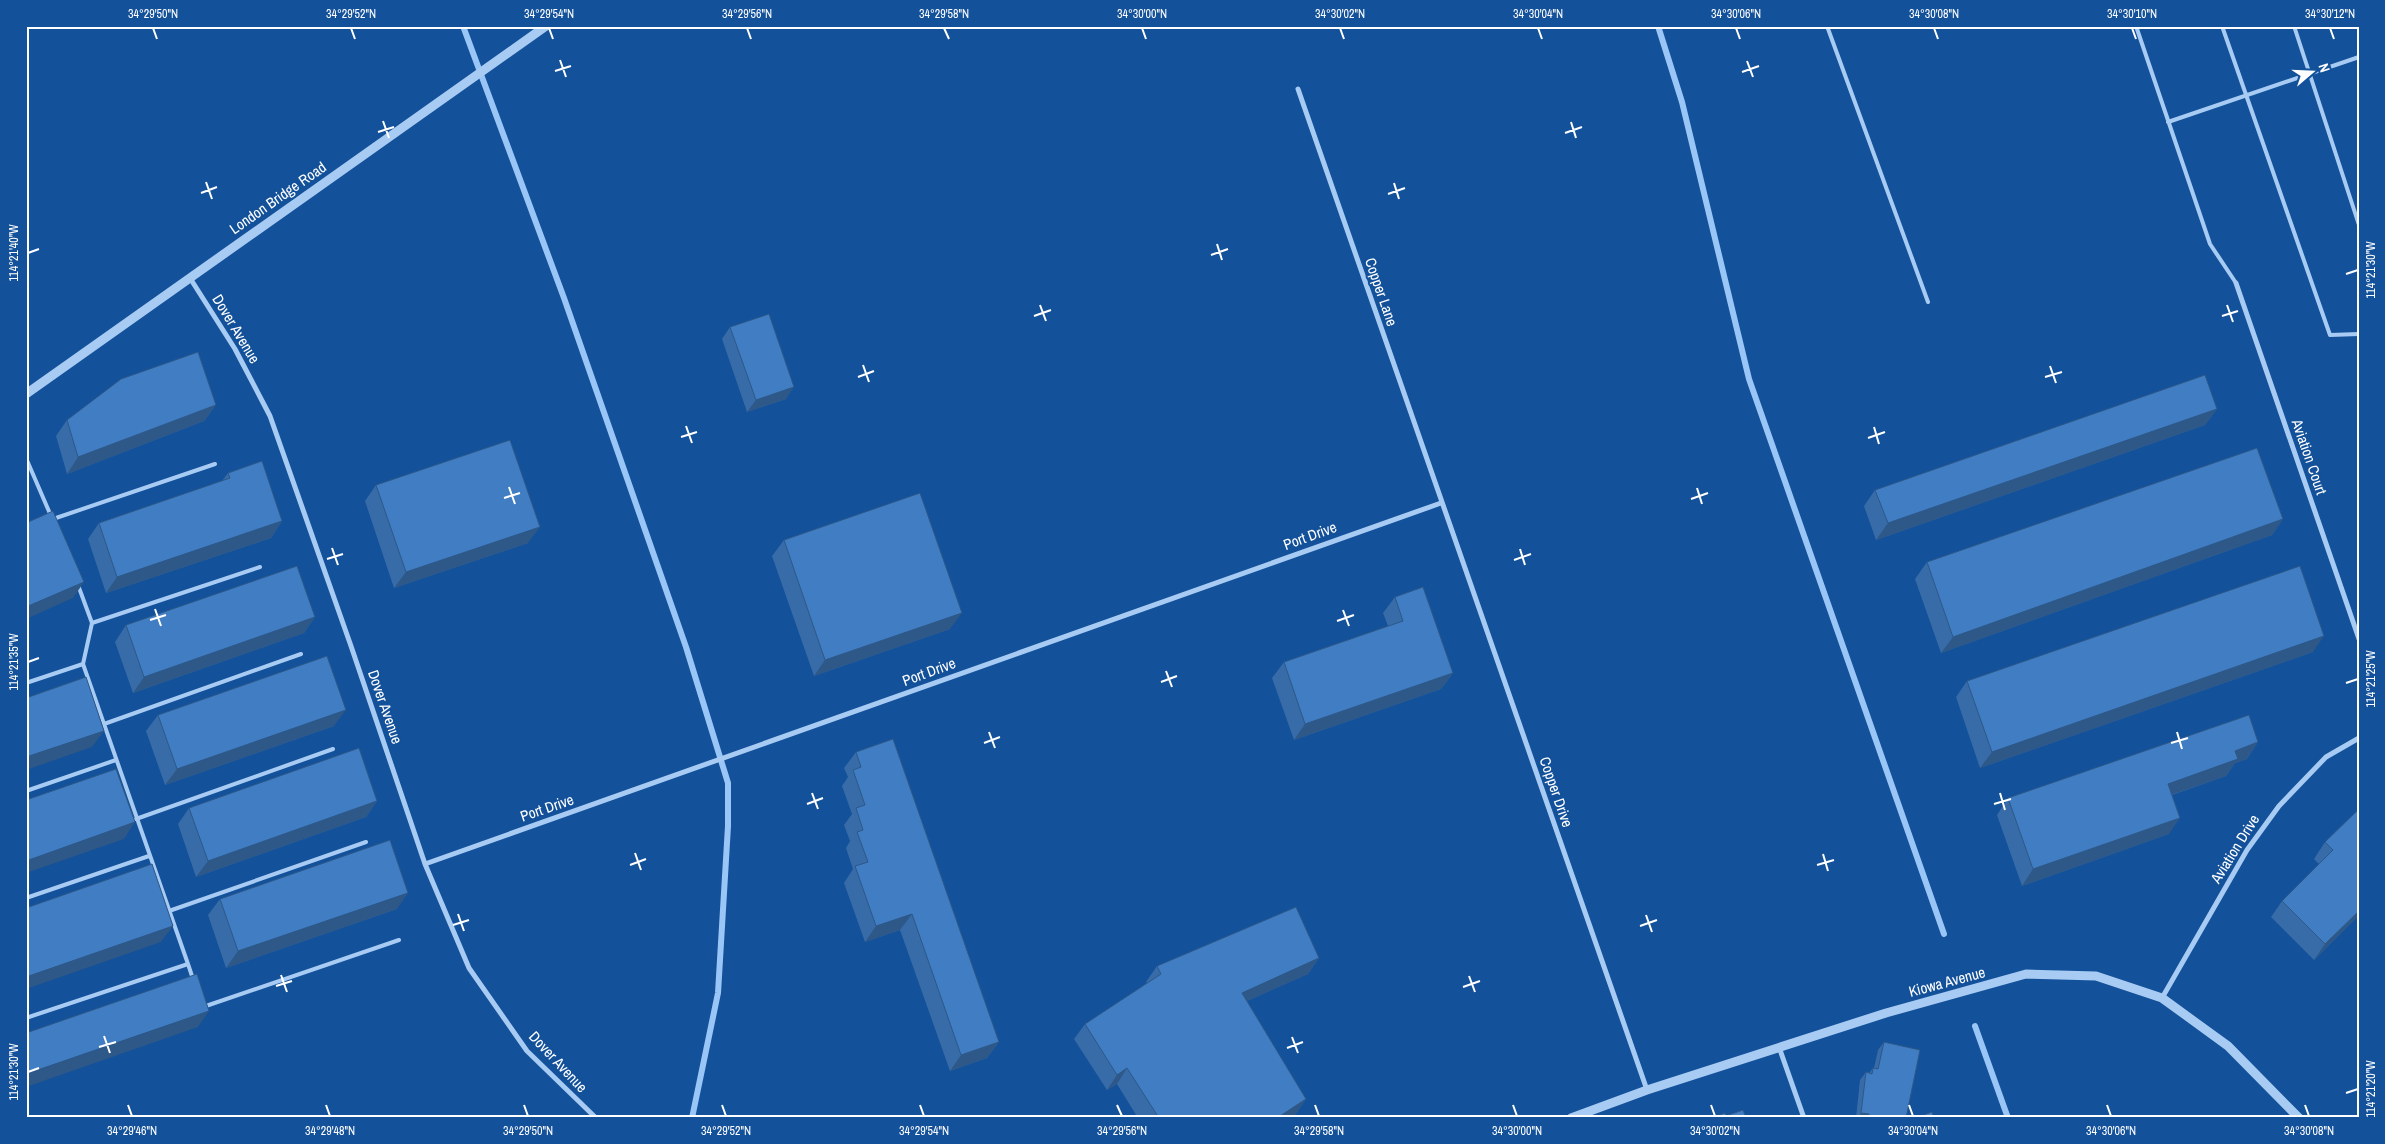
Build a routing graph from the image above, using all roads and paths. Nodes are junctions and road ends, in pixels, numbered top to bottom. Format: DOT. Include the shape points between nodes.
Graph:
graph roads {
  1 [pos="546,26"];
  2 [pos="1827,26"];
  3 [pos="2136,26"];
  4 [pos="2222,26"];
  5 [pos="2294,26"];
  6 [pos="2359,57"];
  7 [pos="2309,74"];
  8 [pos="1298,90"];
  9 [pos="2246,96"];
  10 [pos="2168,122"];
  11 [pos="2359,225"];
  12 [pos="190,278"];
  13 [pos="2236,283"];
  14 [pos="1928,302"];
  15 [pos="2359,334"];
  16 [pos="26,394"];
  17 [pos="26,458"];
  18 [pos="215,464"];
  19 [pos="1441,502"];
  20 [pos="53,519"];
  21 [pos="56,527"];
  22 [pos="260,567"];
  23 [pos="76,579"];
  24 [pos="92,623"];
  25 [pos="2359,639"];
  26 [pos="301,654"];
  27 [pos="83,664"];
  28 [pos="26,683"];
  29 [pos="104,724"];
  30 [pos="2359,738"];
  31 [pos="333,749"];
  32 [pos="116,760"];
  33 [pos="26,791"];
  34 [pos="136,819"];
  35 [pos="366,842"];
  36 [pos="149,856"];
  37 [pos="425,864"];
  38 [pos="26,898"];
  39 [pos="169,911"];
  40 [pos="399,940"];
  41 [pos="188,964"];
  42 [pos="194,982"];
  43 [pos="2162,998"];
  44 [pos="199,999"];
  45 [pos="26,1018"];
  46 [pos="1779,1047"];
  47 [pos="1647,1090"];
  48 [pos="596,1118"];
  49 [pos="1571,1118"];
  50 [pos="1804,1118"];
  51 [pos="2299,1118"];
  1 -- 12 [label="street, London Bridge Road"];
  2 -- 14 [label="lane"];
  3 -- 10 [label="lane"];
  4 -- 9 [label="lane"];
  5 -- 7 [label="lane"];
  6 -- 7 [label="lane"];
  7 -- 9 [label="lane"];
  7 -- 11 [label="lane"];
  8 -- 19 [label="street, Copper Lane"];
  9 -- 10 [label="lane"];
  9 -- 15 [label="lane" via="2330,335"];
  10 -- 13 [label="lane" via="2210,244"];
  12 -- 16 [label="street, London Bridge Road"];
  12 -- 37 [label="street, Dover Avenue" via="235,349 270,416"];
  13 -- 25 [label="street, Aviation Court"];
  17 -- 20 [label="lane"];
  18 -- 20 [label="lane"];
  19 -- 37 [label="street, Port Drive"];
  19 -- 47 [label="street, Copper Drive"];
  20 -- 21 [label="lane"];
  22 -- 24 [label="lane"];
  23 -- 24 [label="lane"];
  24 -- 27 [label="lane"];
  26 -- 29 [label="lane"];
  27 -- 28 [label="lane"];
  27 -- 29 [label="lane"];
  29 -- 32 [label="lane"];
  30 -- 43 [label="street, Aviation Drive" via="2326,757 2279,806 2247,850"];
  31 -- 34 [label="lane"];
  32 -- 33 [label="lane"];
  32 -- 34 [label="lane"];
  34 -- 36 [label="lane"];
  35 -- 39 [label="lane"];
  36 -- 38 [label="lane"];
  36 -- 39 [label="lane"];
  37 -- 48 [label="street, Dover Avenue" via="469,968 527,1050"];
  39 -- 41 [label="lane"];
  40 -- 44 [label="lane" via="202,1008"];
  41 -- 42 [label="lane"];
  41 -- 45 [label="lane"];
  43 -- 46 [label="street, Kiowa Avenue" via="2096,976 2026,974"];
  43 -- 51 [label="street, Kiowa Avenue" via="2228,1046"];
  46 -- 47 [label="street, Kiowa Avenue"];
  46 -- 50 [label="street"];
  47 -- 49 [label="street, Kiowa Avenue"];
}
